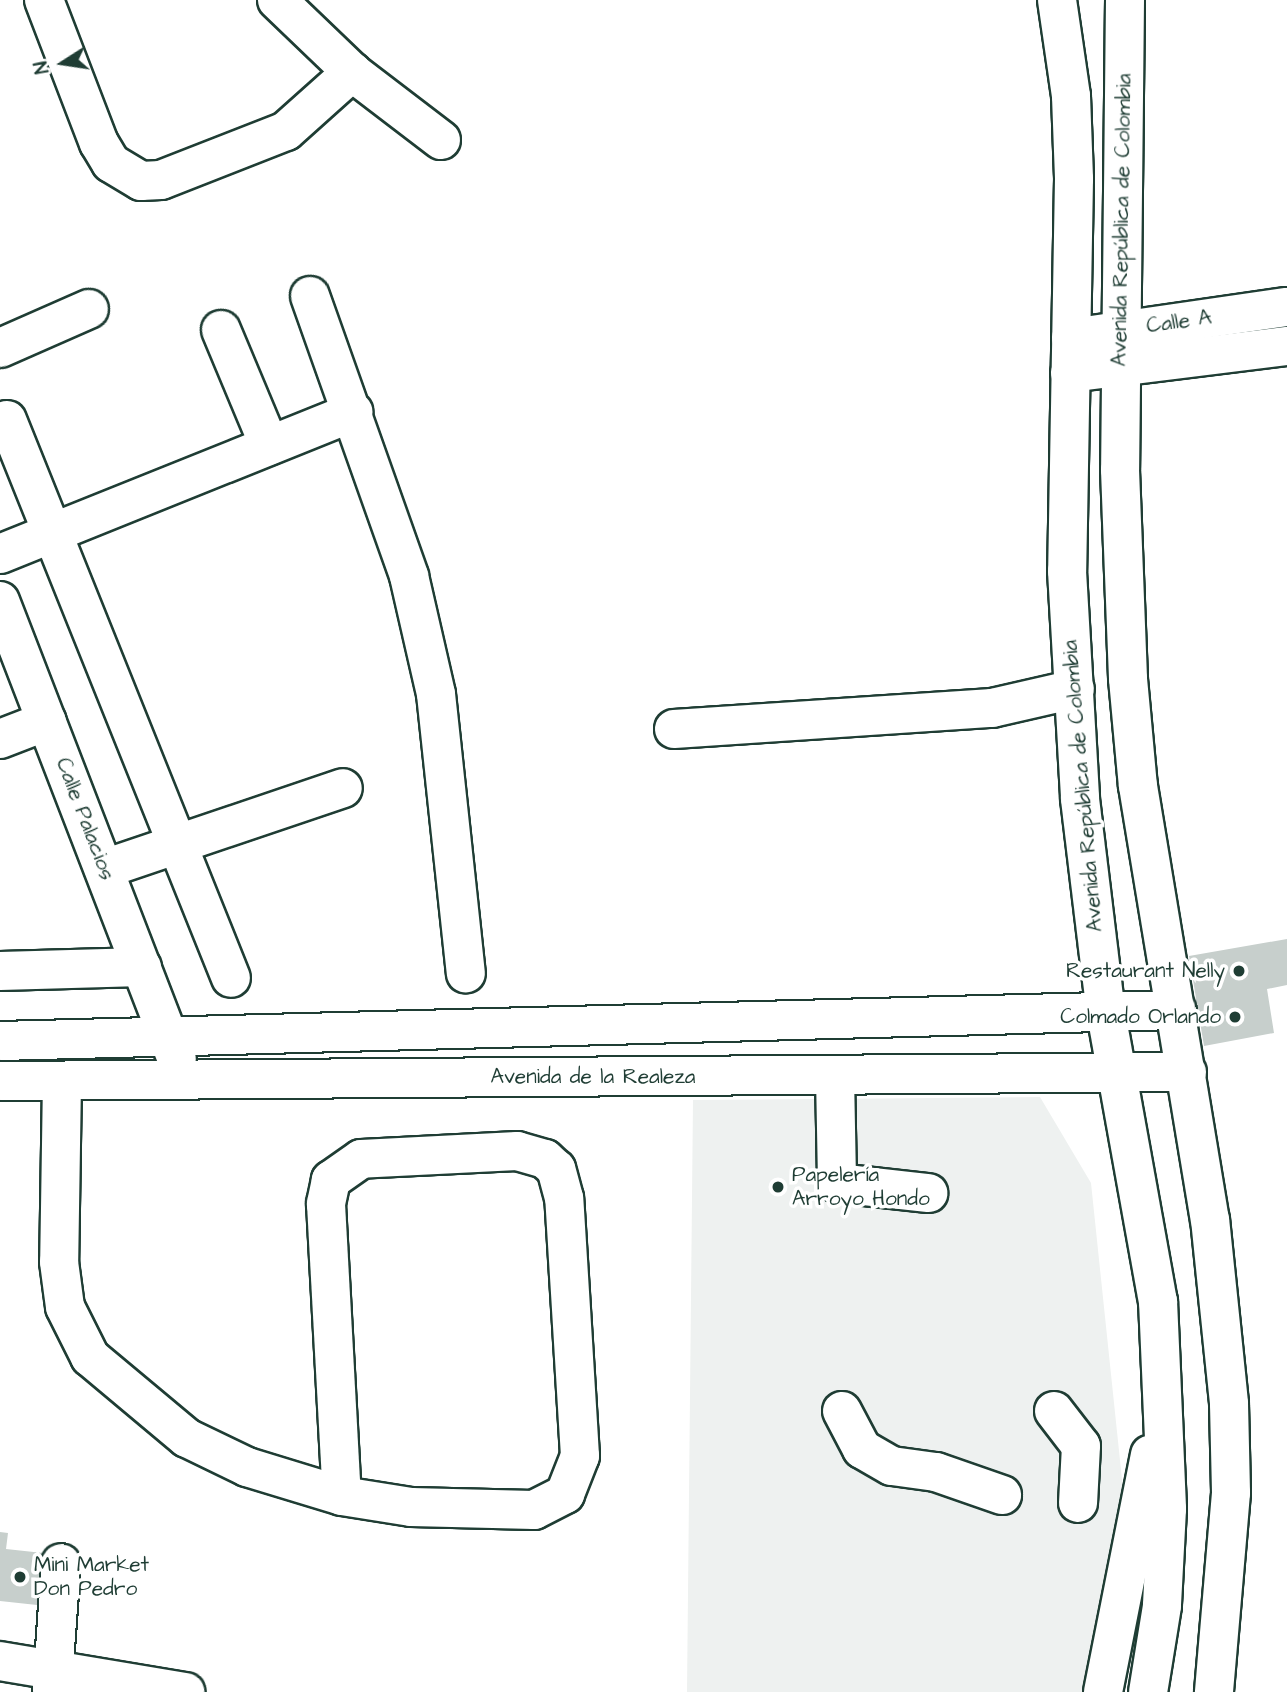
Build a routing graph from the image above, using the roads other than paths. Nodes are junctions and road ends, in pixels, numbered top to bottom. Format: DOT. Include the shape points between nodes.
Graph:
graph roads {
  1 [pos="44,0"];
  2 [pos="276,0"];
  3 [pos="1057,0"];
  4 [pos="1125,0"];
  5 [pos="352,72"];
  6 [pos="441,140"];
  7 [pos="310,296"];
  8 [pos="1287,307"];
  9 [pos="89,309"];
  10 [pos="221,330"];
  11 [pos="1120,330"];
  12 [pos="1287,346"];
  13 [pos="0,348"];
  14 [pos="1071,355"];
  15 [pos="1120,367"];
  16 [pos="354,412"];
  17 [pos="7,420"];
  18 [pos="269,445"];
  19 [pos="54,532"];
  20 [pos="0,554"];
  21 [pos="0,601"];
  22 [pos="1075,689"];
  23 [pos="47,720"];
  24 [pos="674,730"];
  25 [pos="0,738"];
  26 [pos="342,788"];
  27 [pos="178,844"];
  28 [pos="104,869"];
  29 [pos="142,967"];
  30 [pos="0,971"];
  31 [pos="466,973"];
  32 [pos="231,978"];
  33 [pos="1177,1010"];
  34 [pos="1106,1013"];
  35 [pos="169,1037"];
  36 [pos="0,1041"];
  37 [pos="1187,1072"];
  38 [pos="1117,1075"];
  39 [pos="835,1076"];
  40 [pos="0,1081"];
  41 [pos="62,1081"];
  42 [pos="184,1081"];
  43 [pos="928,1193"];
  44 [pos="1162,1391"];
  45 [pos="842,1411"];
  46 [pos="1054,1411"];
  47 [pos="1002,1495"];
  48 [pos="342,1496"];
  49 [pos="1078,1503"];
  50 [pos="61,1563"];
  51 [pos="0,1661"];
  52 [pos="53,1681"];
  53 [pos="185,1692"];
  54 [pos="1103,1692"];
  55 [pos="1148,1692"];
  56 [pos="1214,1692"];
  1 -- 5 [label="main road" via="99,143 111,163 141,181 161,180 286,131"];
  2 -- 5 [label="main road"];
  3 -- 14 [label="main road, Avenida República de Colombia" via="1071,96"];
  4 -- 11 [label="main road, Avenida República de Colombia"];
  5 -- 6 [label="main road"];
  7 -- 16 [label="main road"];
  8 -- 11 [label="main road, Calle A"];
  9 -- 13 [label="main road"];
  10 -- 18 [label="main road"];
  11 -- 14 [label="main road, Calle A"];
  11 -- 15 [label="main road, Avenida República de Colombia"];
  12 -- 15 [label="main road, Calle A"];
  14 -- 15 [label="main road, Calle A"];
  14 -- 22 [label="main road, Avenida República de Colombia" via="1068,571"];
  15 -- 33 [label="main road, Avenida República de Colombia" via="1128,679 1138,786"];
  16 -- 18 [label="main road"];
  16 -- 31 [label="main road" via="410,576 436,694"];
  17 -- 19 [label="main road"];
  18 -- 19 [label="main road"];
  19 -- 20 [label="main road"];
  19 -- 27 [label="main road"];
  21 -- 23 [label="main road, Calle Palacios"];
  22 -- 24 [label="main road" via="992,708"];
  22 -- 34 [label="main road, Avenida República de Colombia" via="1090,909"];
  23 -- 25 [label="main road"];
  23 -- 28 [label="main road, Calle Palacios"];
  26 -- 27 [label="main road"];
  27 -- 28 [label="main road"];
  27 -- 32 [label="main road"];
  28 -- 29 [label="main road, Calle Palacios"];
  29 -- 30 [label="main road"];
  29 -- 35 [label="main road, Calle Palacios"];
  33 -- 34 [label="main road"];
  33 -- 37 [label="main road, Avenida República de Colombia"];
  34 -- 35 [label="main road"];
  34 -- 38 [label="main road, Avenida República de Colombia"];
  35 -- 36 [label="main road"];
  35 -- 42 [label="main road, Calle Palacios"];
  37 -- 38 [label="main road, Avenida de la Realeza"];
  37 -- 56 [label="main road, Avenida República de Colombia" via="1229,1404 1231,1493"];
  38 -- 39 [label="main road, Avenida de la Realeza"];
  38 -- 44 [label="main road, Avenida República de Colombia" via="1158,1301"];
  39 -- 42 [label="main road, Avenida de la Realeza"];
  39 -- 43 [label="main road" via="837,1183"];
  40 -- 41 [label="main road, Avenida de la Realeza"];
  41 -- 42 [label="main road, Avenida de la Realeza"];
  41 -- 48 [label="main road" via="59,1262 65,1307 90,1357 187,1438 247,1467"];
  44 -- 54 [label="main road"];
  44 -- 55 [label="main road, Avenida República de Colombia" via="1166,1523 1162,1606"];
  45 -- 47 [label="main road" via="862,1449 892,1466 936,1472"];
  46 -- 49 [label="main road" via="1081,1446"];
  48 -- 48 [label="main road" via="411,1507 534,1510 565,1494 580,1456 562,1183 545,1159 517,1151 361,1159 331,1180 326,1204"];
  50 -- 52 [label="main road"];
  51 -- 52 [label="main road"];
  52 -- 53 [label="main road"];
}
